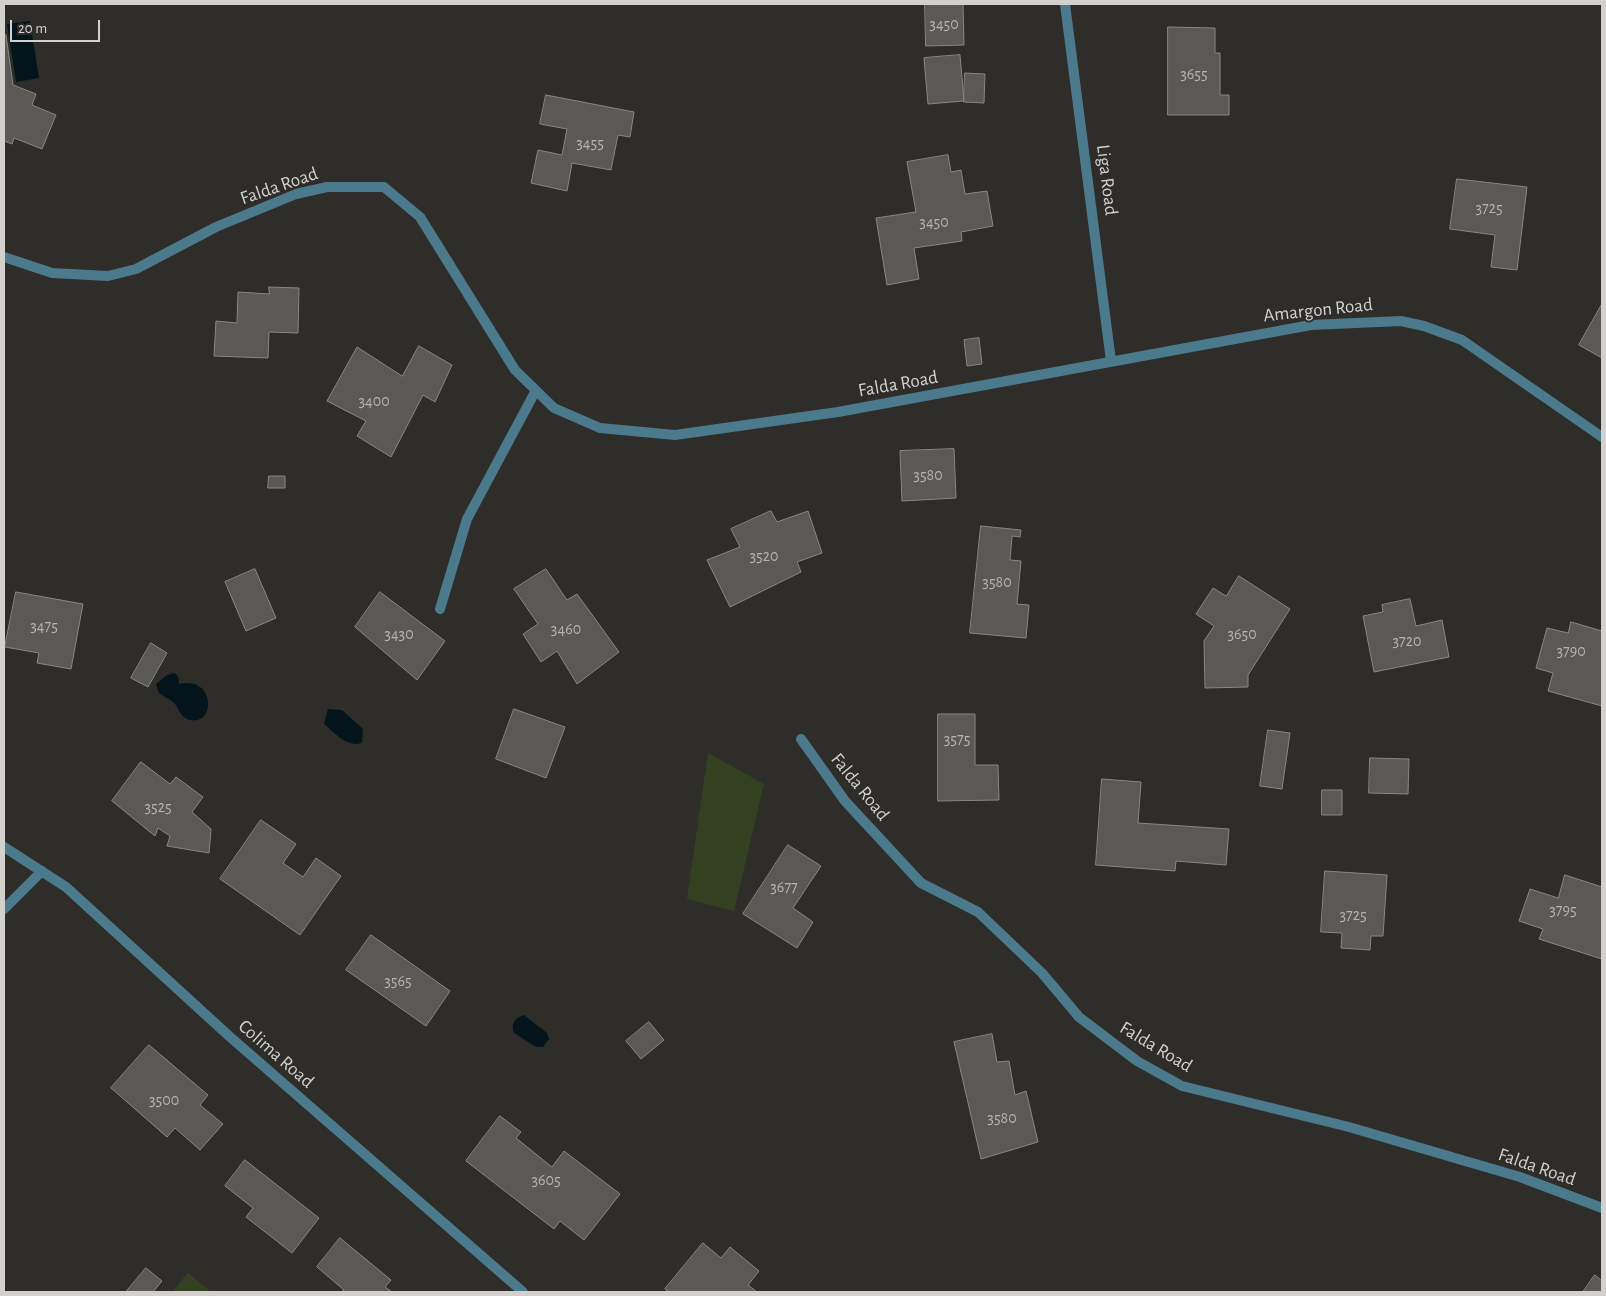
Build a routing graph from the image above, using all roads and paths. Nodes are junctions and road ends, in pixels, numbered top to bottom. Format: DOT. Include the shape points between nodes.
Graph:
graph roads {
  1 [pos="1065,4"];
  2 [pos="4,257"];
  3 [pos="1111,361"];
  4 [pos="1009,382"];
  5 [pos="535,392"];
  6 [pos="1602,436"];
  7 [pos="440,609"];
  8 [pos="801,740"];
  9 [pos="4,847"];
  10 [pos="42,871"];
  11 [pos="4,909"];
  12 [pos="1602,1208"];
  13 [pos="523,1292"];
  1 -- 3 [label="street, Liga Road"];
  2 -- 5 [label="street, Falda Road" via="52,273 108,276 136,269 216,227 296,194 327,186 384,187 420,217 515,370"];
  3 -- 4 [label="street, Amargon Road"];
  3 -- 6 [label="street, Amargon Road" via="1311,325 1401,321 1462,340"];
  4 -- 5 [label="street, Falda Road" via="838,412 675,435 600,428 554,408"];
  5 -- 7 [label="street" via="467,519"];
  8 -- 12 [label="street, Falda Road" via="846,802 921,883 978,912 1042,973 1079,1017 1138,1061 1182,1086 1359,1130 1520,1177"];
  9 -- 10 [label="street, Colima Road"];
  10 -- 11 [label="street"];
  10 -- 13 [label="street, Colima Road" via="66,887 229,1036"];
}
